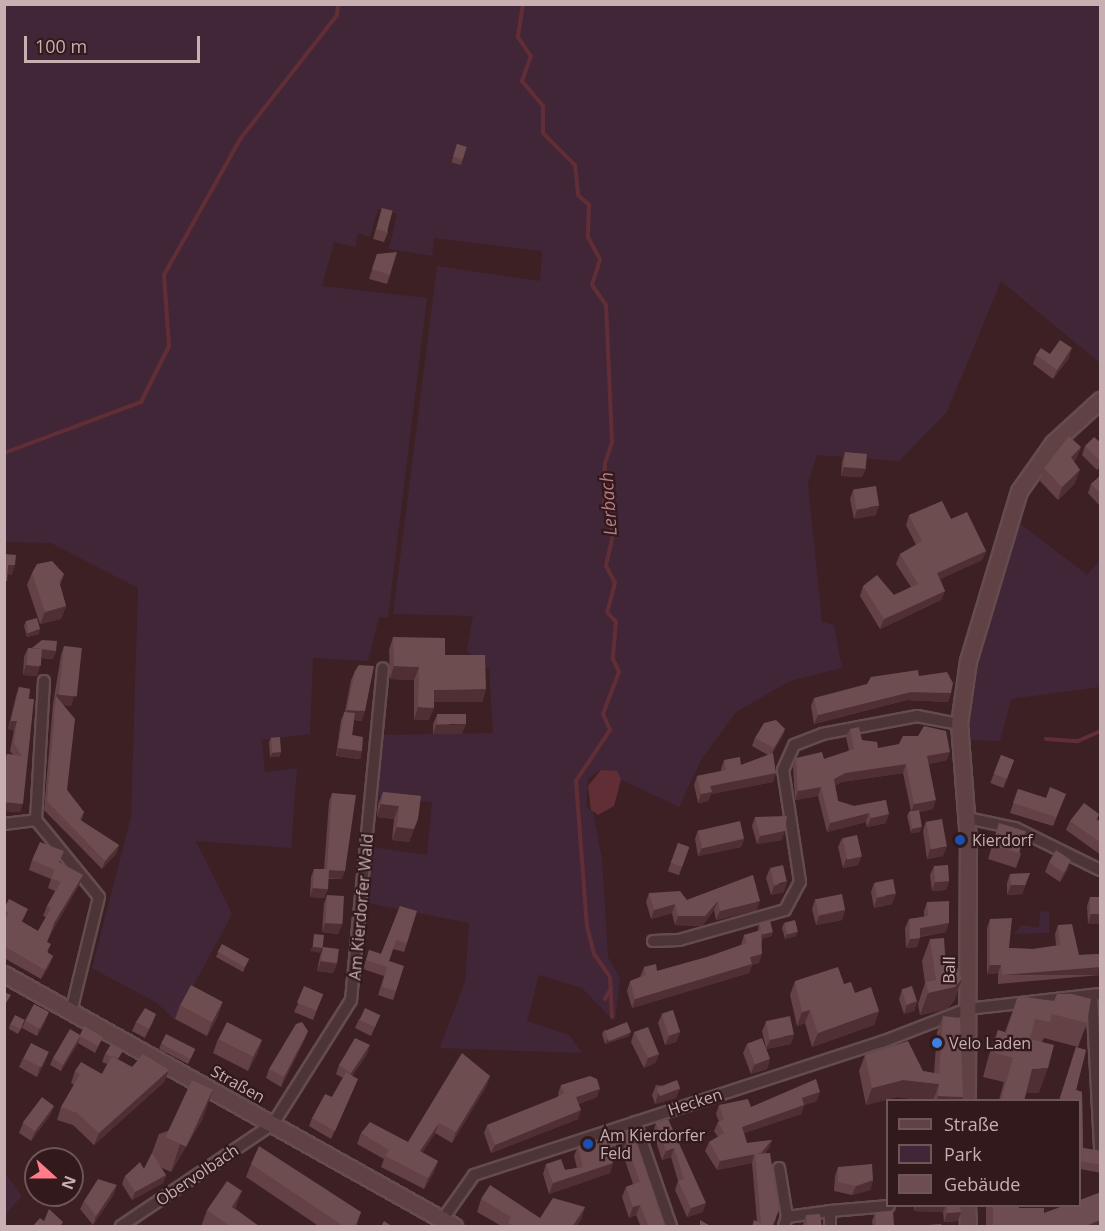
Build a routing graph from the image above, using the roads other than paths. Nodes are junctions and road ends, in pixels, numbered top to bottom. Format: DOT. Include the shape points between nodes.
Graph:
graph roads {
  1 [pos="1101,400"];
  2 [pos="383,669"];
  3 [pos="44,681"];
  4 [pos="959,724"];
  5 [pos="967,818"];
  6 [pos="36,820"];
  7 [pos="4,824"];
  8 [pos="1101,870"];
  9 [pos="652,941"];
  10 [pos="4,974"];
  11 [pos="1096,995"];
  12 [pos="967,1009"];
  13 [pos="71,1012"];
  14 [pos="967,1099"];
  15 [pos="635,1122"];
  16 [pos="273,1124"];
  17 [pos="1101,1149"];
  18 [pos="779,1168"];
  19 [pos="886,1206"];
  20 [pos="967,1207"];
  21 [pos="830,1211"];
  22 [pos="785,1222"];
  23 [pos="448,1223"];
  24 [pos="127,1225"];
  25 [pos="671,1227"];
  26 [pos="830,1227"];
  27 [pos="968,1227"];
  1 -- 4 [label="main road" via="1053,443 1018,491 980,611"];
  2 -- 16 [label="street, Am Kierdorfer Wald" via="356,982 351,1000"];
  3 -- 6 [label="street"];
  4 -- 5 [label="main road"];
  4 -- 9 [label="street" via="917,717 822,734 794,745 783,770 800,882 784,910 679,940"];
  5 -- 8 [label="street" via="1016,828"];
  5 -- 12 [label="main road, Ball"];
  6 -- 7 [label="street"];
  6 -- 13 [label="street" via="99,897"];
  10 -- 13 [label="main road, Straßen"];
  11 -- 12 [label="street, Hecken"];
  11 -- 17 [label="street"];
  12 -- 14 [label="main road, Ball"];
  12 -- 15 [label="street, Hecken" via="882,1042"];
  13 -- 16 [label="main road, Straßen"];
  15 -- 23 [label="street, Hecken" via="474,1175"];
  15 -- 25 [label="street"];
  16 -- 23 [label="main road, Straßen"];
  16 -- 24 [label="street, Obervolbach"];
  18 -- 22 [label="street"];
  19 -- 21 [label="street"];
  20 -- 27 [label="main road"];
  21 -- 22 [label="street"];
  21 -- 26 [label="street"];
}
